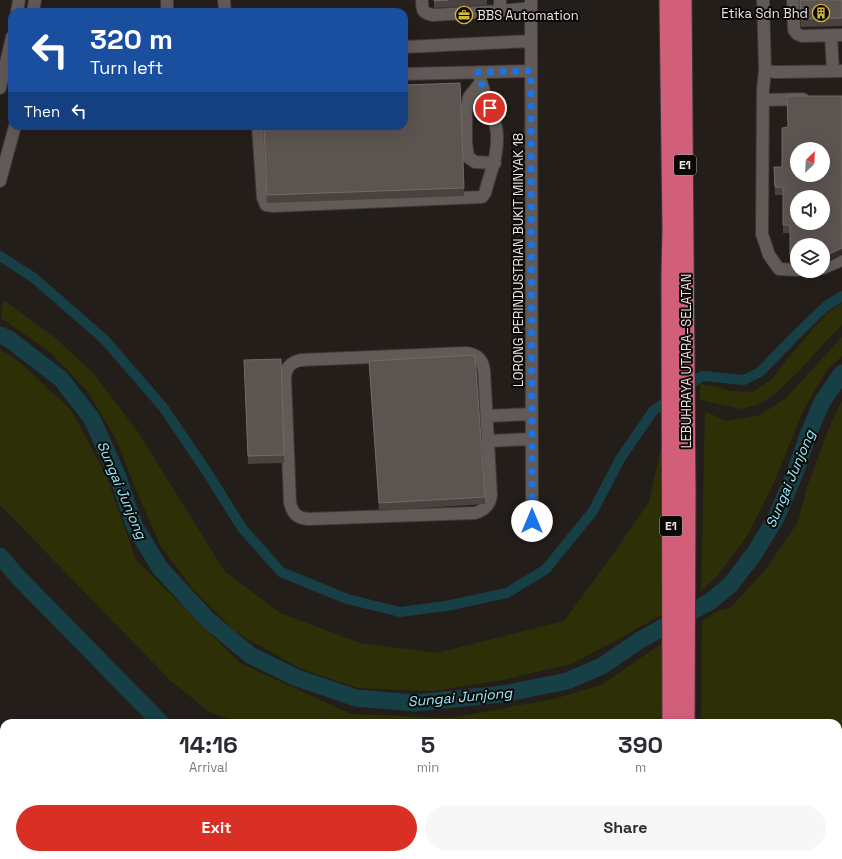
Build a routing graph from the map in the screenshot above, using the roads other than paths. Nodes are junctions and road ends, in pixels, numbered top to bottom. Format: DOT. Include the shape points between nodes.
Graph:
graph roads {
  1 [pos="422,0"];
  2 [pos="668,0"];
  3 [pos="683,0"];
  4 [pos="763,0"];
  5 [pos="793,0"];
  6 [pos="531,4"];
  7 [pos="500,5"];
  8 [pos="837,35"];
  9 [pos="531,41"];
  10 [pos="408,47"];
  11 [pos="8,53"];
  12 [pos="766,70"];
  13 [pos="531,71"];
  14 [pos="838,71"];
  15 [pos="408,74"];
  16 [pos="480,77"];
  17 [pos="0,88"];
  18 [pos="810,99"];
  19 [pos="763,100"];
  20 [pos="14,130"];
  21 [pos="258,130"];
  22 [pos="494,163"];
  23 [pos="0,181"];
  24 [pos="842,260"];
  25 [pos="830,265"];
  26 [pos="790,270"];
  27 [pos="678,329"];
  28 [pos="532,414"];
  29 [pos="487,416"];
  30 [pos="532,439"];
  31 [pos="488,441"];
  32 [pos="532,521"];
  33 [pos="671,719"];
  34 [pos="686,719"];
  1 -- 7 [label="street" via="422,9 426,14 432,15"];
  2 -- 27 [label="highway, LEBUHRAYA UTARA–SELATAN / E1" via="671,229"];
  3 -- 27 [label="highway, LEBUHRAYA UTARA–SELATAN / E1"];
  4 -- 12 [label="street"];
  5 -- 8 [label="street" via="794,30 797,34"];
  6 -- 7 [label="street"];
  6 -- 9 [label="street, LORONG PERINDUSTRIAN BUKIT MINYAK 18"];
  8 -- 14 [label="street"];
  9 -- 10 [label="street"];
  9 -- 13 [label="street, LORONG PERINDUSTRIAN BUKIT MINYAK 18"];
  11 -- 17 [label="street"];
  12 -- 14 [label="street"];
  12 -- 19 [label="street"];
  13 -- 16 [label="street"];
  13 -- 28 [label="street, LORONG PERINDUSTRIAN BUKIT MINYAK 18"];
  15 -- 16 [label="street"];
  16 -- 22 [label="street" via="497,134"];
  16 -- 22 [label="street" via="469,97 466,112 468,157 475,162"];
  18 -- 19 [label="street"];
  19 -- 26 [label="street" via="762,234 769,255 779,269"];
  20 -- 23 [label="street"];
  21 -- 22 [label="street" via="263,198 266,205 482,197"];
  24 -- 25 [label="street"];
  27 -- 33 [label="highway, LEBUHRAYA UTARA–SELATAN / E1"];
  27 -- 34 [label="highway, LEBUHRAYA UTARA–SELATAN / E1" via="685,375"];
  28 -- 29 [label="street"];
  28 -- 30 [label="street, LORONG PERINDUSTRIAN BUKIT MINYAK 18"];
  29 -- 31 [label="street"];
  29 -- 31 [label="street" via="483,363 473,354 294,362 289,366 284,378 292,510 296,515 308,519 482,511 490,502 491,495"];
  30 -- 31 [label="street"];
  30 -- 32 [label="street, LORONG PERINDUSTRIAN BUKIT MINYAK 18"];
}
